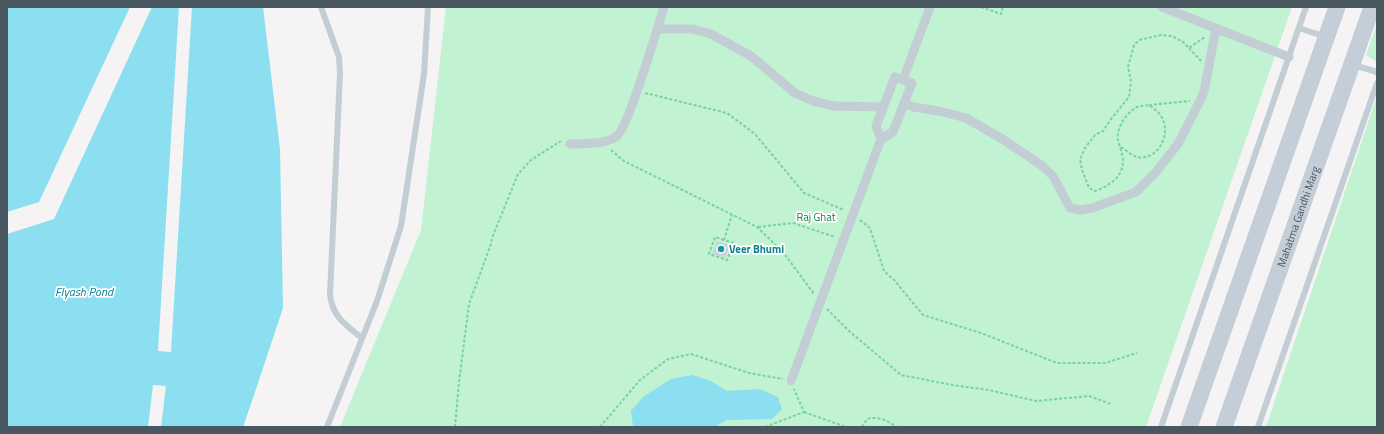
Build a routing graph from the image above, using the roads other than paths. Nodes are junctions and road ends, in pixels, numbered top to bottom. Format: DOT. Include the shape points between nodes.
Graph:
graph roads {
  1 [pos="321,7"];
  2 [pos="428,7"];
  3 [pos="664,7"];
  4 [pos="930,7"];
  5 [pos="1162,7"];
  6 [pos="1306,7"];
  7 [pos="1336,7"];
  8 [pos="1372,7"];
  9 [pos="1298,28"];
  10 [pos="657,29"];
  11 [pos="1216,29"];
  12 [pos="1326,37"];
  13 [pos="1289,57"];
  14 [pos="1351,65"];
  15 [pos="1377,74"];
  16 [pos="904,80"];
  17 [pos="1377,83"];
  18 [pos="904,103"];
  19 [pos="883,107"];
  20 [pos="881,139"];
  21 [pos="570,144"];
  22 [pos="362,338"];
  23 [pos="791,381"];
  24 [pos="327,427"];
  25 [pos="1161,427"];
  26 [pos="1189,427"];
  27 [pos="1224,427"];
  28 [pos="1258,427"];
  1 -- 22 [label="lane" via="339,57 340,73 330,296 338,318"];
  2 -- 22 [label="lane" via="424,74 401,226"];
  3 -- 10 [label="street"];
  4 -- 16 [label="street"];
  5 -- 11 [label="street"];
  6 -- 9 [label="lane"];
  7 -- 12 [label="main road"];
  8 -- 14 [label="main road, Mahatma Gandhi Marg"];
  9 -- 12 [label="lane"];
  9 -- 13 [label="lane"];
  10 -- 19 [label="street" via="693,30 711,34 751,56 795,93 813,101 834,106"];
  10 -- 21 [label="street" via="628,116 619,135 602,143"];
  11 -- 13 [label="street"];
  11 -- 18 [label="street" via="1204,91 1178,144 1136,192 1092,208 1070,208 1053,176 1004,140 966,118"];
  12 -- 26 [label="main road"];
  13 -- 25 [label="lane"];
  14 -- 15 [label="lane"];
  14 -- 27 [label="main road, Mahatma Gandhi Marg"];
  16 -- 18 [label="street" via="912,83"];
  16 -- 19 [label="street" via="895,77"];
  17 -- 28 [label="lane"];
  18 -- 20 [label="street" via="893,132"];
  19 -- 20 [label="street" via="876,126"];
  20 -- 23 [label="street"];
  22 -- 24 [label="lane"];
}
